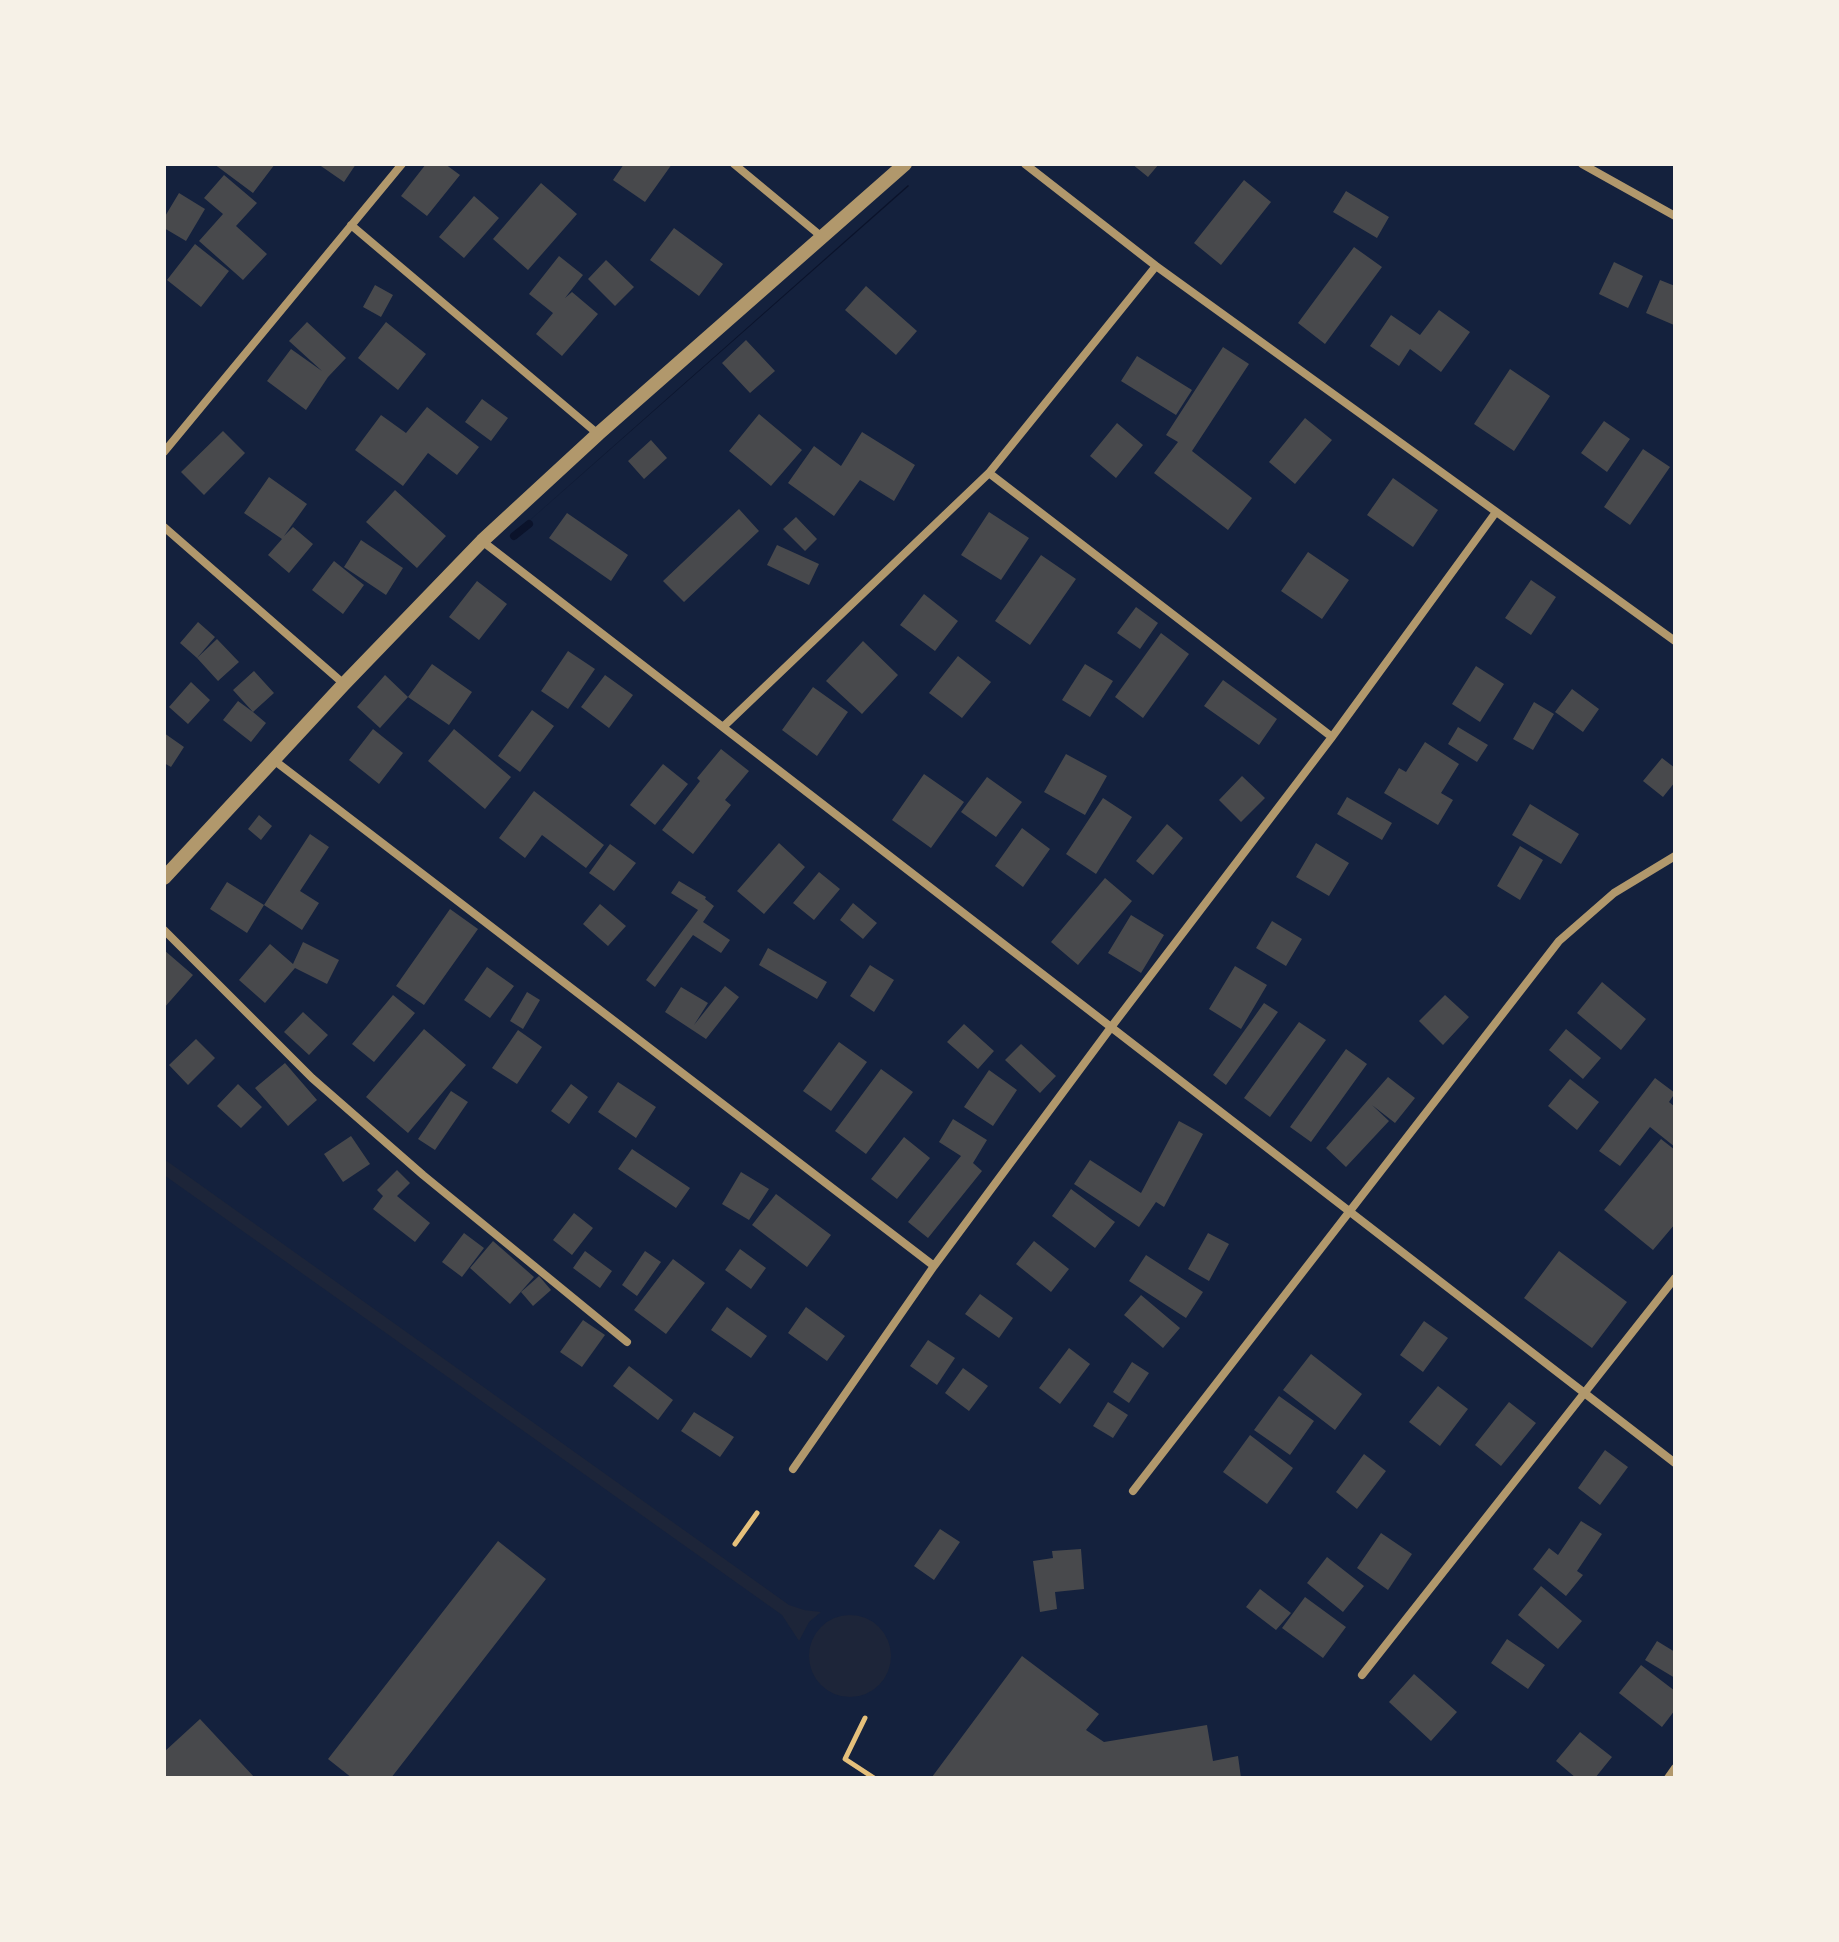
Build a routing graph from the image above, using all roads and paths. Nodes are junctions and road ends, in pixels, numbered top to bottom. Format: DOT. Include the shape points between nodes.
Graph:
graph roads {
  1 [pos="402,164"];
  2 [pos="734,164"];
  3 [pos="905,164"];
  4 [pos="1025,164"];
  5 [pos="1582,164"];
  6 [pos="1675,216"];
  7 [pos="351,225"];
  8 [pos="822,237"];
  9 [pos="1156,266"];
  10 [pos="598,434"];
  11 [pos="164,452"];
  12 [pos="989,473"];
  13 [pos="1496,512"];
  14 [pos="164,527"];
  15 [pos="482,541"];
  16 [pos="1675,641"];
  17 [pos="344,684"];
  18 [pos="724,726"];
  19 [pos="1332,737"];
  20 [pos="275,761"];
  21 [pos="1675,856"];
  22 [pos="164,878"];
  23 [pos="164,930"];
  24 [pos="1112,1026"];
  25 [pos="1349,1212"];
  26 [pos="934,1266"];
  27 [pos="1675,1278"];
  28 [pos="627,1342"];
  29 [pos="1585,1393"];
  30 [pos="1675,1463"];
  31 [pos="793,1469"];
  32 [pos="1133,1491"];
  33 [pos="757,1513"];
  34 [pos="735,1544"];
  35 [pos="1362,1675"];
  36 [pos="865,1718"];
  37 [pos="1675,1768"];
  38 [pos="874,1778"];
  39 [pos="1668,1778"];
  1 -- 7 [label="street"];
  2 -- 8 [label="street"];
  3 -- 8 [label="street"];
  4 -- 9 [label="street"];
  5 -- 6 [label="street"];
  7 -- 10 [label="street"];
  7 -- 11 [label="street"];
  8 -- 10 [label="street"];
  9 -- 12 [label="street"];
  9 -- 13 [label="street"];
  10 -- 15 [label="street"];
  12 -- 18 [label="street"];
  12 -- 19 [label="street"];
  13 -- 16 [label="street"];
  13 -- 19 [label="street"];
  14 -- 17 [label="street"];
  15 -- 17 [label="street"];
  15 -- 18 [label="street"];
  17 -- 20 [label="street"];
  18 -- 24 [label="street"];
  19 -- 24 [label="street"];
  20 -- 22 [label="street"];
  20 -- 26 [label="street"];
  21 -- 25 [label="street" via="1614,893 1559,941"];
  23 -- 28 [label="street" via="312,1078"];
  24 -- 25 [label="street"];
  24 -- 26 [label="street"];
  25 -- 29 [label="street"];
  25 -- 32 [label="street"];
  26 -- 31 [label="street"];
  27 -- 29 [label="street"];
  29 -- 30 [label="street"];
  29 -- 35 [label="street"];
  33 -- 34 [label="path"];
  36 -- 38 [label="path" via="845,1759"];
  37 -- 39 [label="street"];
}
